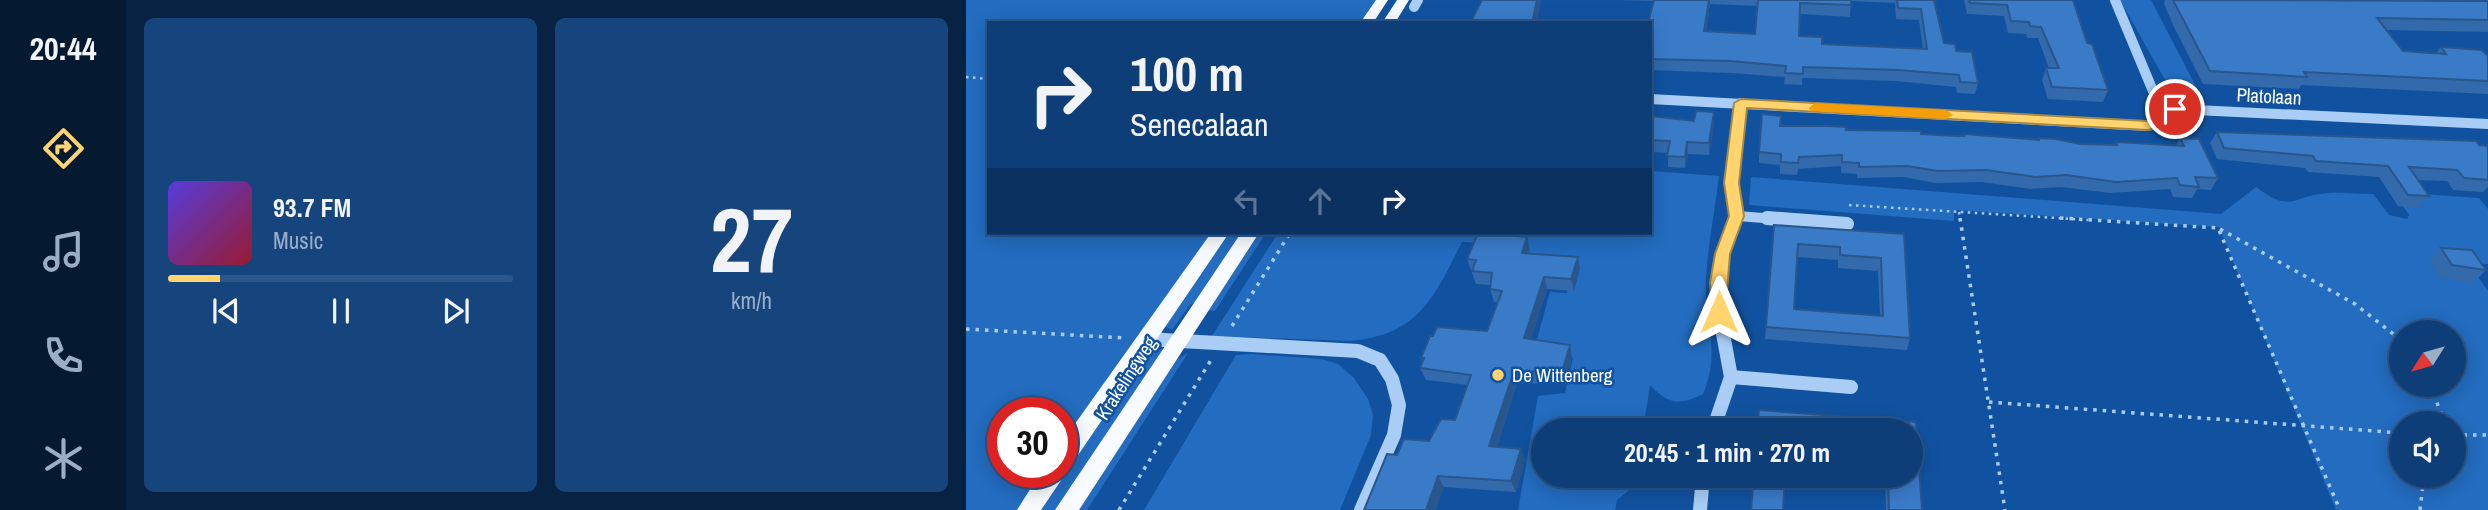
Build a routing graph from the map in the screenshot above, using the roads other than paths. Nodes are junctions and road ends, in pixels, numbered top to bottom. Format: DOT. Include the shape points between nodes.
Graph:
graph roads {
  1 [pos="1382,0"];
  2 [pos="2115,0"];
  3 [pos="1412,2"];
  4 [pos="1367,21"];
  5 [pos="1390,21"];
  6 [pos="1652,99"];
  7 [pos="1741,103"];
  8 [pos="2175,109"];
  9 [pos="2488,124"];
  10 [pos="1737,216"];
  11 [pos="1847,224"];
  12 [pos="1219,235"];
  13 [pos="1249,235"];
  14 [pos="1146,339"];
  15 [pos="1178,341"];
  16 [pos="1731,377"];
  17 [pos="1852,387"];
  18 [pos="1717,418"];
  19 [pos="1078,437"];
  20 [pos="1043,488"];
  21 [pos="1702,488"];
  22 [pos="1028,510"];
  23 [pos="1066,510"];
  24 [pos="1361,510"];
  25 [pos="1700,510"];
  1 -- 4 [label="main road"];
  2 -- 8 [label="street" via="2153,91"];
  3 -- 5 [label="main road"];
  6 -- 7 [label="street"];
  7 -- 8 [label="street" via="2148,126 2161,122"];
  7 -- 10 [label="street" via="1732,183"];
  8 -- 9 [label="street, Platolaan"];
  10 -- 11 [label="street"];
  10 -- 16 [label="street" via="1718,283"];
  12 -- 14 [label="main road, Krakelingweg"];
  13 -- 15 [label="main road, Krakelingweg"];
  14 -- 15 [label="street, Krakelingweg"];
  14 -- 19 [label="main road, Krakelingweg"];
  15 -- 23 [label="main road, Krakelingweg"];
  15 -- 24 [label="street, Krakelingweg" via="1358,351 1380,360 1392,379 1399,405 1394,435"];
  16 -- 17 [label="street"];
  16 -- 18 [label="street"];
  20 -- 22 [label="main road"];
  21 -- 25 [label="street"];
}
